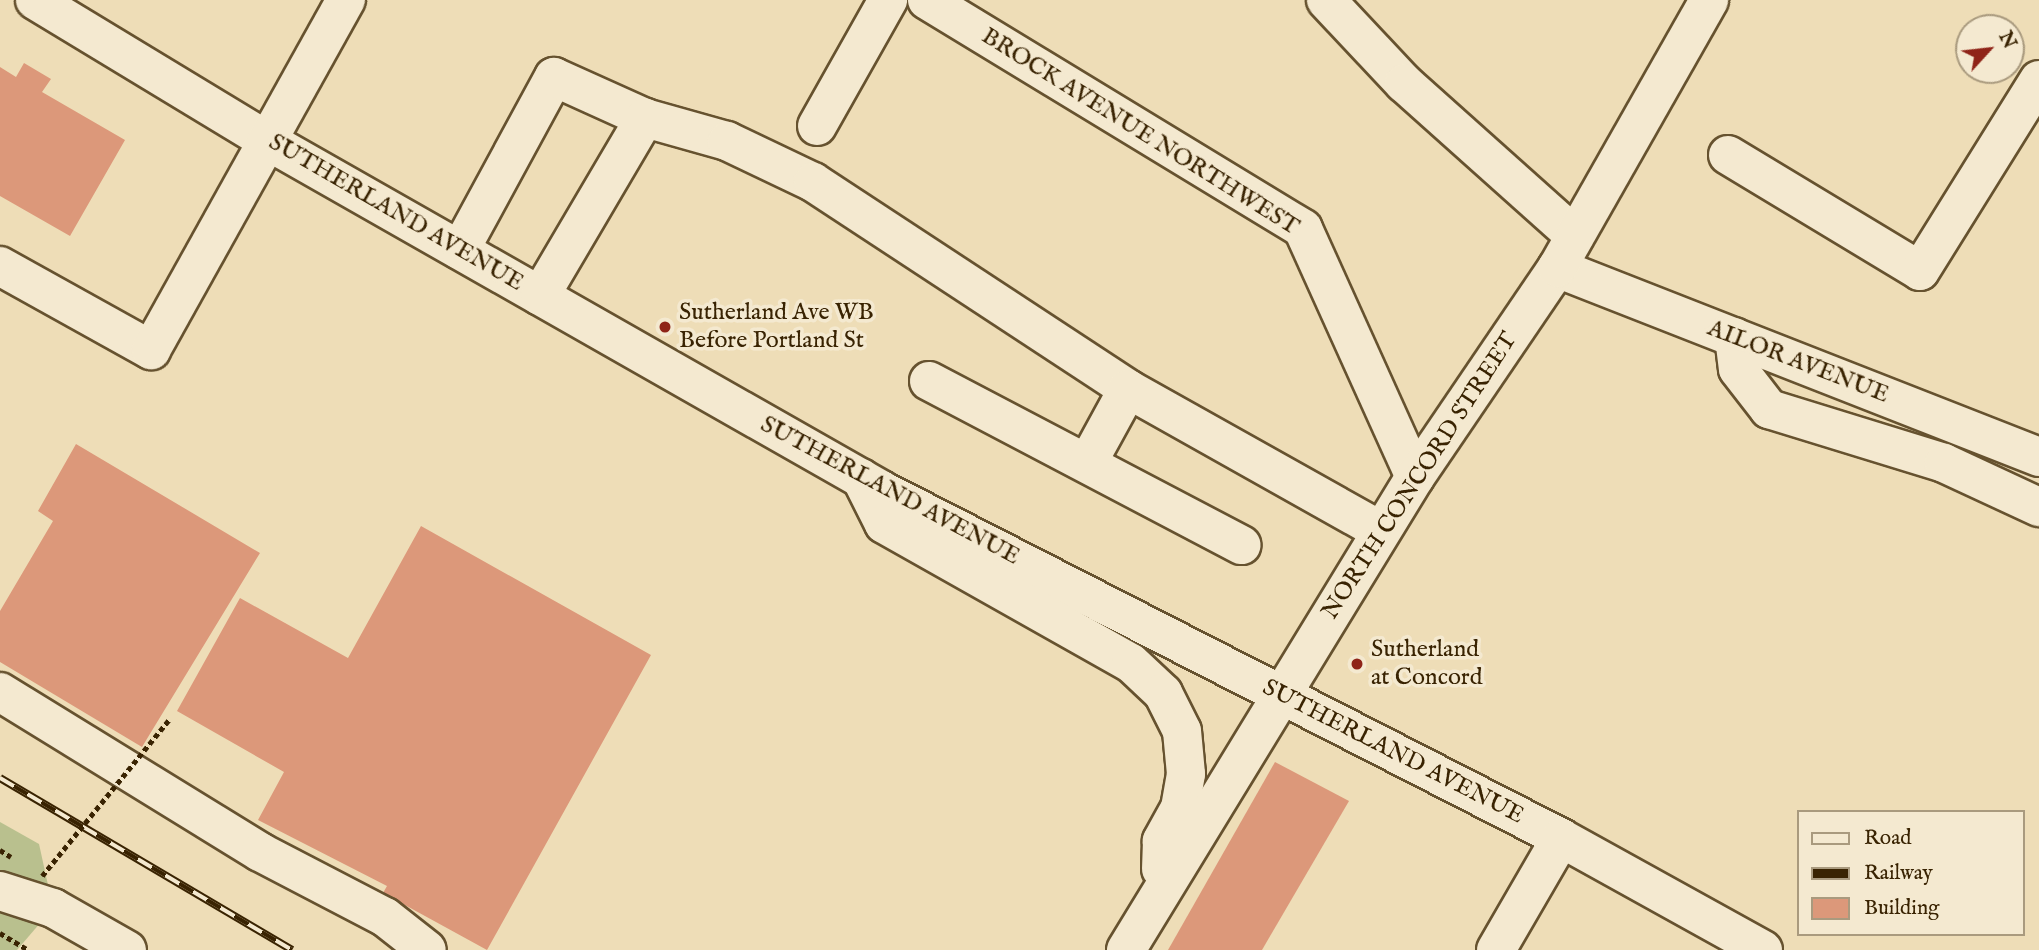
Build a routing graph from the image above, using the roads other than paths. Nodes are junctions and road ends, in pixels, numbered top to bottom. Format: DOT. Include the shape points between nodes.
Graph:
graph roads {
  1 [pos="35,0"];
  2 [pos="346,0"];
  3 [pos="888,0"];
  4 [pos="927,0"];
  5 [pos="1326,0"];
  6 [pos="1709,0"];
  7 [pos="2039,80"];
  8 [pos="645,118"];
  9 [pos="817,126"];
  10 [pos="266,140"];
  11 [pos="1728,155"];
  12 [pos="460,250"];
  13 [pos="1566,252"];
  14 [pos="0,266"];
  15 [pos="540,296"];
  16 [pos="1734,337"];
  17 [pos="929,381"];
  18 [pos="1128,389"];
  19 [pos="1167,411"];
  20 [pos="1108,425"];
  21 [pos="2039,457"];
  22 [pos="1088,463"];
  23 [pos="1415,477"];
  24 [pos="861,478"];
  25 [pos="2039,507"];
  26 [pos="1381,531"];
  27 [pos="1242,545"];
  28 [pos="0,692"];
  29 [pos="1282,695"];
  30 [pos="1561,838"];
  31 [pos="0,891"];
  32 [pos="1159,895"];
  33 [pos="127,950"];
  34 [pos="427,950"];
  35 [pos="1126,950"];
  36 [pos="1496,950"];
  37 [pos="1763,950"];
  1 -- 10 [label="street, SUTHERLAND AVENUE"];
  2 -- 10 [label="street"];
  3 -- 9 [label="street"];
  4 -- 23 [label="street, BROCK AVENUE NORTHWEST" via="1303,229"];
  5 -- 13 [label="street"];
  6 -- 13 [label="street, NORTH CONCORD STREET"];
  7 -- 11 [label="street" via="1920,271"];
  8 -- 12 [label="street" via="554,77"];
  8 -- 15 [label="street"];
  8 -- 18 [label="street" via="727,141 813,182"];
  10 -- 12 [label="street, SUTHERLAND AVENUE"];
  10 -- 14 [label="street" via="151,349"];
  12 -- 15 [label="street, SUTHERLAND AVENUE"];
  13 -- 16 [label="street, AILOR AVENUE"];
  13 -- 23 [label="street, NORTH CONCORD STREET"];
  15 -- 24 [label="street, SUTHERLAND AVENUE"];
  16 -- 21 [label="street, AILOR AVENUE"];
  16 -- 25 [label="street" via="1738,369 1769,409 1944,463"];
  17 -- 22 [label="street"];
  18 -- 19 [label="street"];
  18 -- 20 [label="street"];
  19 -- 20 [label="street" via="1141,410"];
  19 -- 26 [label="street"];
  20 -- 22 [label="street"];
  22 -- 27 [label="street"];
  23 -- 26 [label="street, NORTH CONCORD STREET"];
  24 -- 29 [label="street, SUTHERLAND AVENUE"];
  24 -- 32 [label="street" via="884,524 1131,663 1163,693 1182,732 1186,774 1180,808 1162,841"];
  26 -- 29 [label="street, NORTH CONCORD STREET"];
  28 -- 34 [label="street" via="260,852 384,917"];
  29 -- 30 [label="street, SUTHERLAND AVENUE"];
  29 -- 32 [label="street, NORTH CONCORD STREET"];
  30 -- 36 [label="street"];
  30 -- 37 [label="street, SUTHERLAND AVENUE"];
  31 -- 33 [label="street" via="53,908"];
  32 -- 35 [label="street, NORTH CONCORD STREET"];
}
